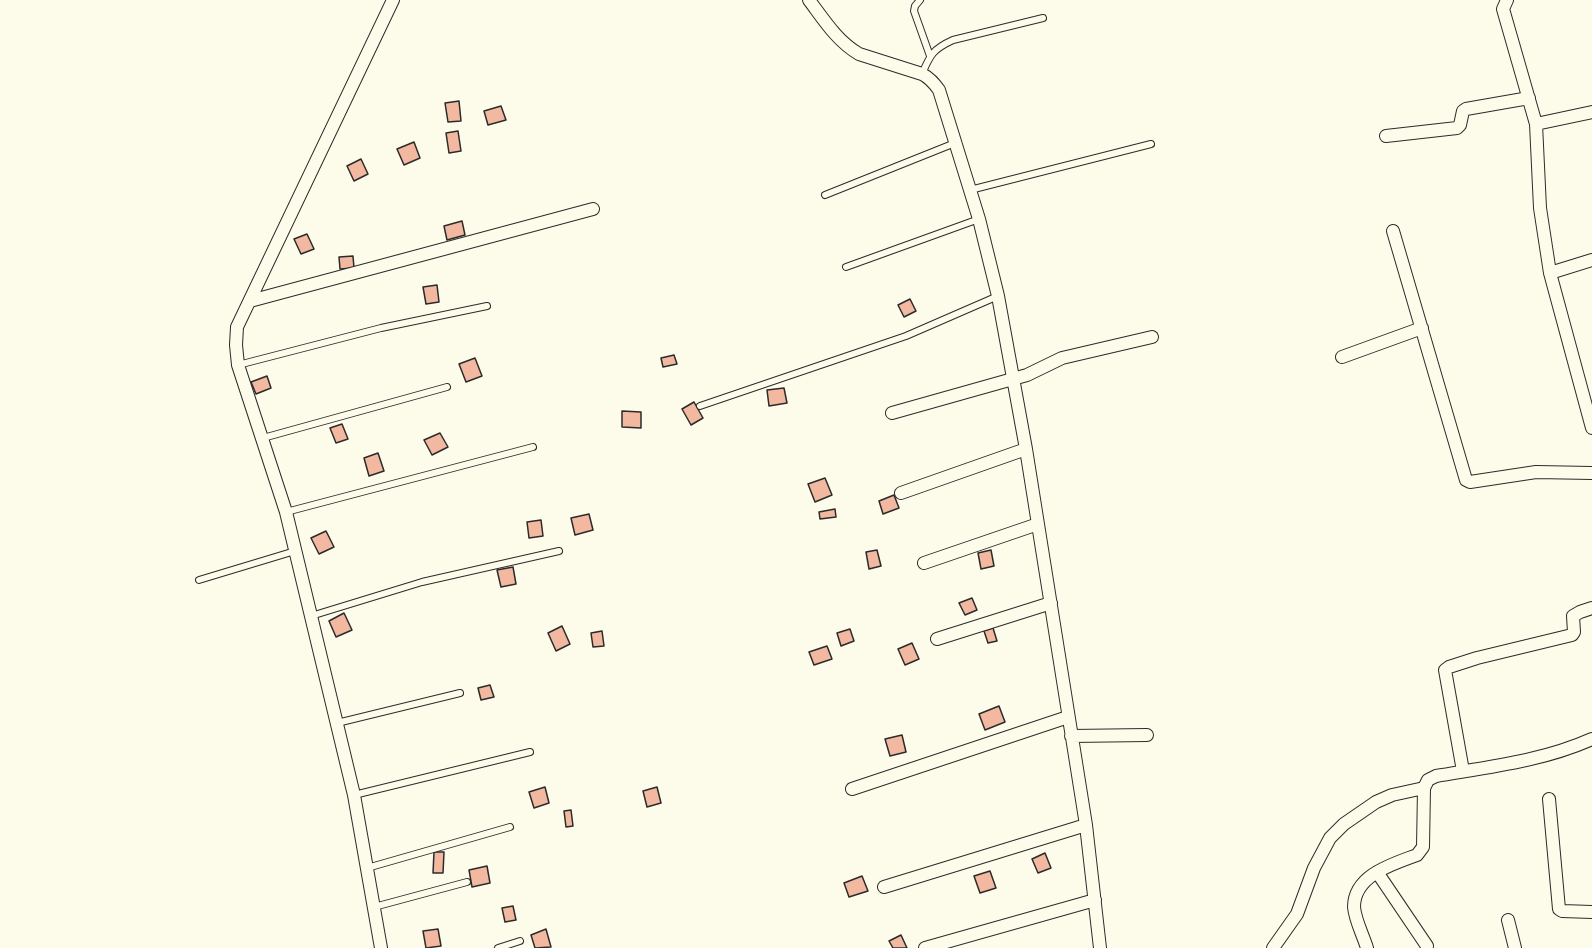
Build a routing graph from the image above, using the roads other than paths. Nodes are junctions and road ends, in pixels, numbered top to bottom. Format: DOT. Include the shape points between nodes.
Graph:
graph roads {
  1 [pos="393,0"];
  2 [pos="809,0"];
  3 [pos="920,0"];
  4 [pos="1507,0"];
  5 [pos="1043,18"];
  6 [pos="930,56"];
  7 [pos="922,74"];
  8 [pos="1528,98"];
  9 [pos="1592,112"];
  10 [pos="1536,124"];
  11 [pos="1386,136"];
  12 [pos="956,143"];
  13 [pos="1151,144"];
  14 [pos="970,190"];
  15 [pos="825,195"];
  16 [pos="593,208"];
  17 [pos="980,219"];
  18 [pos="1393,231"];
  19 [pos="1592,260"];
  20 [pos="846,267"];
  21 [pos="1550,273"];
  22 [pos="998,296"];
  23 [pos="250,301"];
  24 [pos="487,306"];
  25 [pos="1422,328"];
  26 [pos="1152,337"];
  27 [pos="1342,357"];
  28 [pos="238,365"];
  29 [pos="1012,379"];
  30 [pos="447,387"];
  31 [pos="700,406"];
  32 [pos="1589,408"];
  33 [pos="892,413"];
  34 [pos="1592,428"];
  35 [pos="262,439"];
  36 [pos="533,447"];
  37 [pos="1026,449"];
  38 [pos="1592,473"];
  39 [pos="901,493"];
  40 [pos="286,512"];
  41 [pos="1038,524"];
  42 [pos="295,551"];
  43 [pos="559,551"];
  44 [pos="924,563"];
  45 [pos="199,580"];
  46 [pos="1051,603"];
  47 [pos="1592,608"];
  48 [pos="311,616"];
  49 [pos="938,639"];
  50 [pos="460,693"];
  51 [pos="1068,717"];
  52 [pos="337,723"];
  53 [pos="1147,735"];
  54 [pos="1071,736"];
  55 [pos="1592,739"];
  56 [pos="530,752"];
  57 [pos="1463,771"];
  58 [pos="1424,788"];
  59 [pos="852,789"];
  60 [pos="354,795"];
  61 [pos="1549,799"];
  62 [pos="1086,825"];
  63 [pos="510,827"];
  64 [pos="367,868"];
  65 [pos="1377,872"];
  66 [pos="466,882"];
  67 [pos="884,887"];
  68 [pos="1095,900"];
  69 [pos="374,908"];
  70 [pos="1592,912"];
  71 [pos="1508,920"];
  72 [pos="520,941"];
  73 [pos="1427,946"];
  74 [pos="381,948"];
  75 [pos="498,948"];
  76 [pos="925,948"];
  77 [pos="1100,948"];
  78 [pos="1273,948"];
  79 [pos="1367,948"];
  80 [pos="1515,948"];
  1 -- 23 [label="street"];
  2 -- 7 [label="street" via="850,49"];
  3 -- 6 [label="lane" via="914,11"];
  4 -- 8 [label="street" via="1503,9"];
  5 -- 6 [label="lane" via="952,40"];
  6 -- 7 [label="lane"];
  7 -- 12 [label="street" via="939,90"];
  8 -- 10 [label="street"];
  8 -- 11 [label="street" via="1466,109 1457,128"];
  9 -- 10 [label="street"];
  10 -- 21 [label="street" via="1540,208"];
  12 -- 14 [label="street"];
  12 -- 15 [label="lane"];
  13 -- 14 [label="lane"];
  14 -- 17 [label="street"];
  16 -- 23 [label="street"];
  17 -- 20 [label="lane"];
  17 -- 22 [label="street"];
  18 -- 25 [label="street"];
  19 -- 21 [label="street"];
  21 -- 32 [label="street"];
  22 -- 29 [label="street"];
  22 -- 31 [label="lane" via="906,336"];
  23 -- 28 [label="street" via="237,327"];
  24 -- 28 [label="lane" via="381,328"];
  25 -- 27 [label="street"];
  25 -- 38 [label="street" via="1466,480 1536,472"];
  26 -- 29 [label="street" via="1062,358"];
  28 -- 35 [label="street"];
  29 -- 33 [label="street"];
  29 -- 37 [label="street"];
  30 -- 35 [label="lane"];
  32 -- 34 [label="street"];
  35 -- 40 [label="street"];
  36 -- 40 [label="lane"];
  37 -- 39 [label="street"];
  37 -- 41 [label="street"];
  40 -- 42 [label="street"];
  41 -- 44 [label="street"];
  41 -- 46 [label="street"];
  42 -- 45 [label="lane"];
  42 -- 48 [label="street"];
  43 -- 48 [label="lane" via="422,582"];
  46 -- 49 [label="street"];
  46 -- 51 [label="street"];
  47 -- 57 [label="street" via="1574,616 1572,635 1477,658 1445,670"];
  48 -- 52 [label="street"];
  50 -- 52 [label="lane"];
  51 -- 54 [label="street"];
  51 -- 59 [label="street"];
  52 -- 60 [label="street"];
  53 -- 54 [label="street"];
  54 -- 62 [label="street"];
  55 -- 57 [label="street" via="1547,755"];
  56 -- 60 [label="lane"];
  57 -- 58 [label="street" via="1431,778"];
  58 -- 65 [label="street" via="1421,851"];
  58 -- 78 [label="street" via="1376,802 1330,838 1314,867 1297,914"];
  60 -- 64 [label="street"];
  61 -- 70 [label="street" via="1559,909"];
  62 -- 67 [label="street"];
  62 -- 68 [label="street"];
  63 -- 64 [label="lane"];
  64 -- 69 [label="street"];
  65 -- 73 [label="street"];
  65 -- 79 [label="street" via="1363,884 1355,899 1354,909"];
  66 -- 69 [label="lane"];
  68 -- 76 [label="street"];
  68 -- 77 [label="street"];
  69 -- 74 [label="street"];
  71 -- 80 [label="street"];
  72 -- 75 [label="lane"];
}
